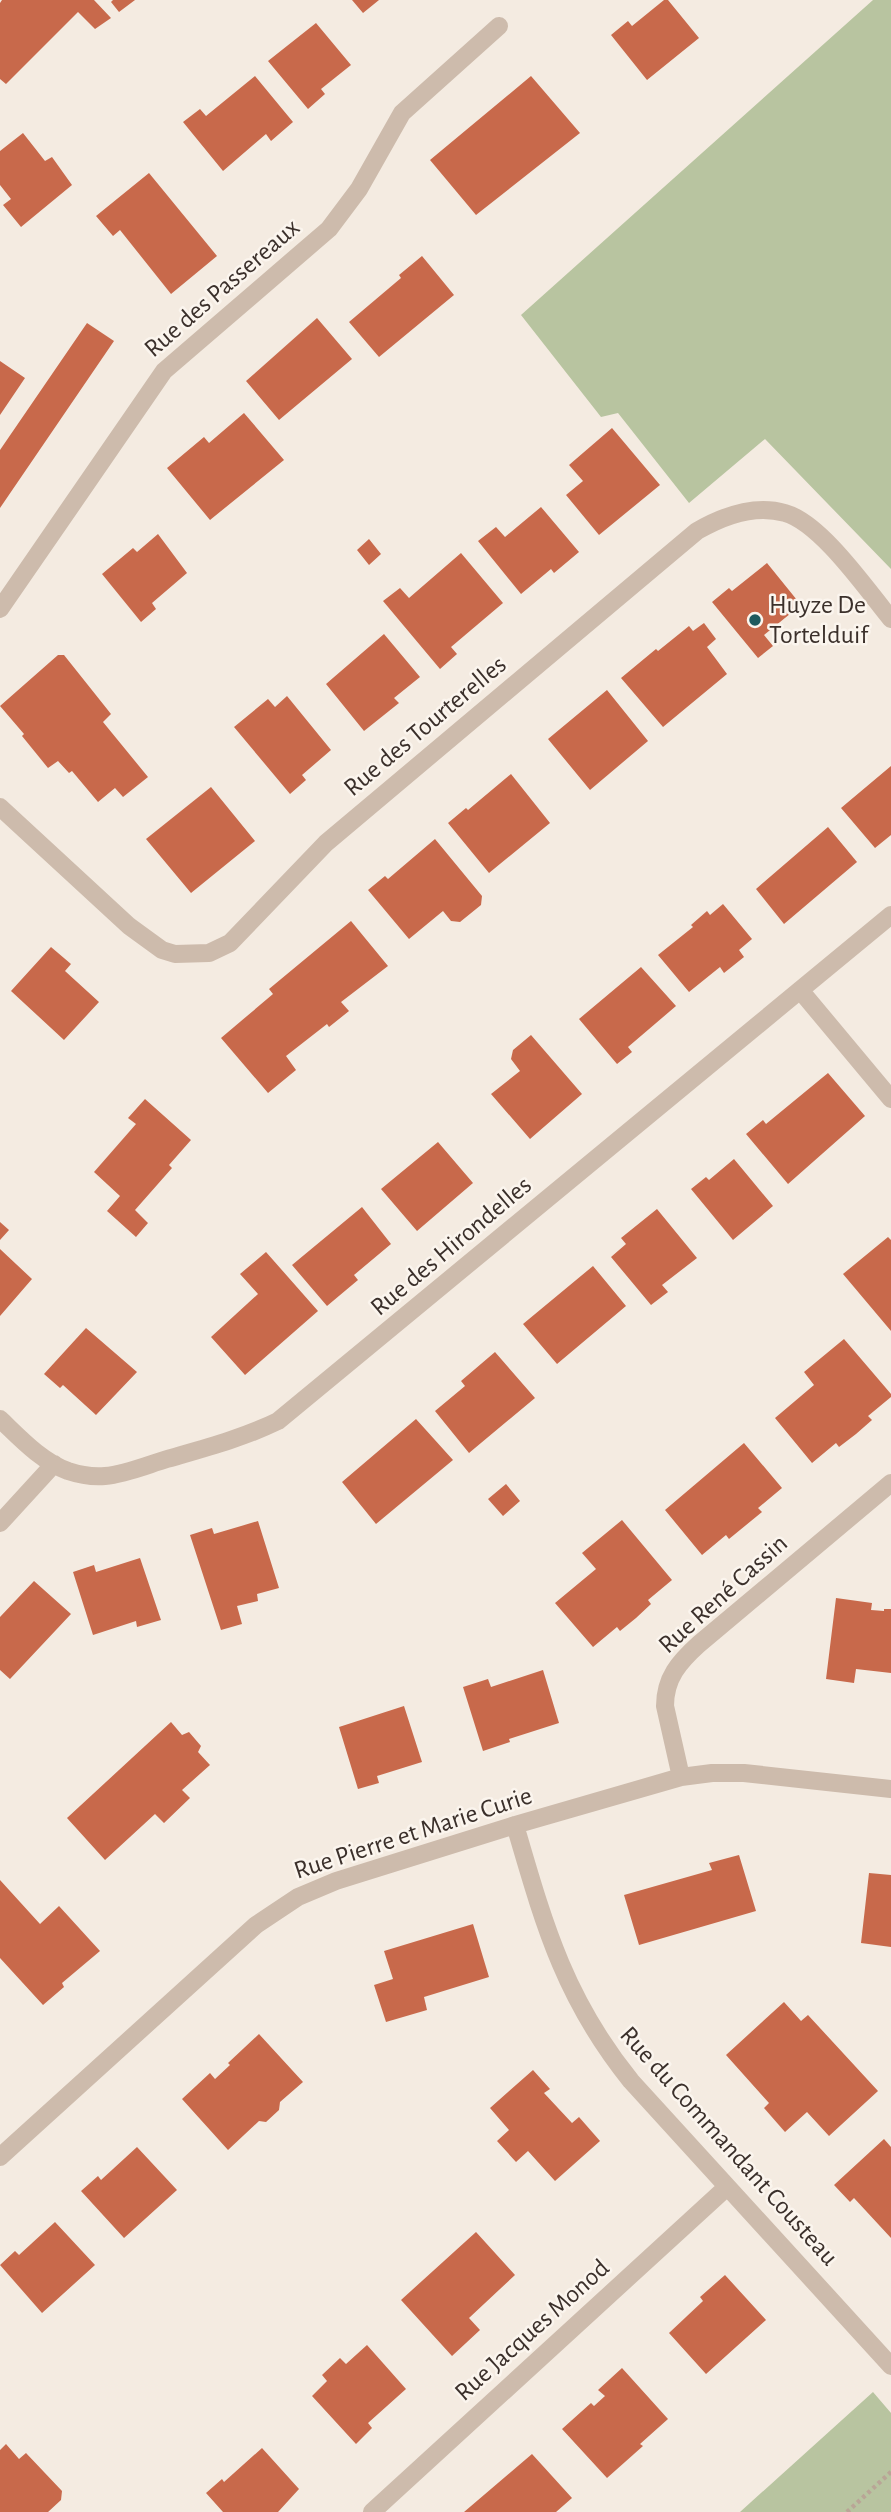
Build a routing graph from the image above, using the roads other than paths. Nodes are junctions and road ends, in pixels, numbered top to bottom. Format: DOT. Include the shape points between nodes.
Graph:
graph roads {
  1 [pos="499,26"];
  2 [pos="0,609"];
  3 [pos="891,619"];
  4 [pos="0,807"];
  5 [pos="891,915"];
  6 [pos="800,990"];
  7 [pos="891,1099"];
  8 [pos="0,1419"];
  9 [pos="54,1464"];
  10 [pos="891,1483"];
  11 [pos="0,1522"];
  12 [pos="681,1777"];
  13 [pos="891,1789"];
  14 [pos="515,1825"];
  15 [pos="0,2157"];
  16 [pos="727,2187"];
  17 [pos="891,2366"];
  18 [pos="372,2512"];
  1 -- 2 [label="street, Rue des Passereaux" via="402,113 359,189 329,229 164,371"];
  3 -- 4 [label="street, Rue des Tourterelles" via="824,538 798,519 753,511 709,524 326,843 238,936 209,953 175,954 150,943"];
  5 -- 6 [label="street, Rue des Hirondelles"];
  6 -- 7 [label="street"];
  6 -- 9 [label="street, Rue des Hirondelles" via="278,1421 120,1474 93,1476"];
  8 -- 9 [label="street, Rue des Hirondelles"];
  9 -- 11 [label="street"];
  10 -- 12 [label="street, Rue René Cassin" via="676,1667 665,1706"];
  12 -- 13 [label="street, Rue Pierre et Marie Curie" via="744,1773"];
  12 -- 14 [label="street, Rue Pierre et Marie Curie"];
  14 -- 15 [label="street, Rue Pierre et Marie Curie" via="336,1881 283,1906 256,1925"];
  14 -- 16 [label="street, Rue du Commandant Cousteau" via="555,1954 591,2028 631,2081"];
  16 -- 17 [label="street, Rue du Commandant Cousteau"];
  16 -- 18 [label="street, Rue Jacques Monod"];
}
